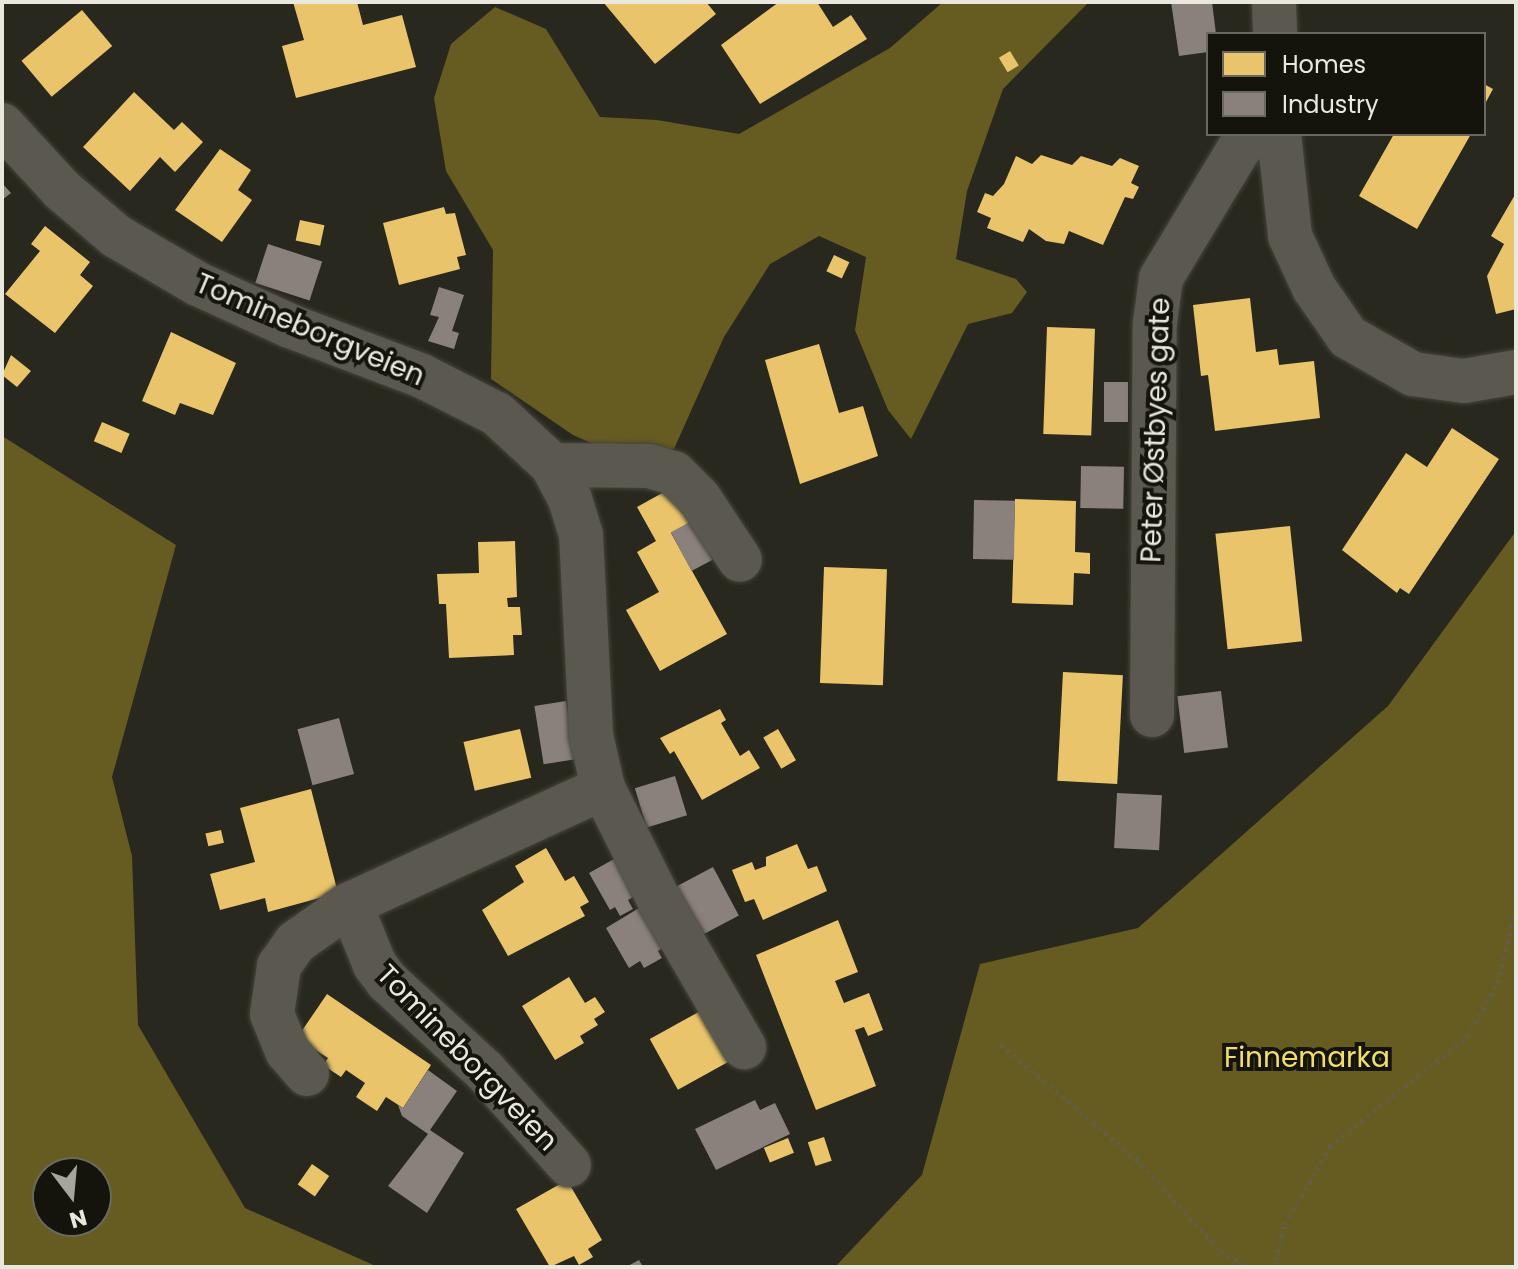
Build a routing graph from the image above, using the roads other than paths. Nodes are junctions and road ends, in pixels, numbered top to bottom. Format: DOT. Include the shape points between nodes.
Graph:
graph roads {
  1 [pos="1274,2"];
  2 [pos="1275,32"];
  3 [pos="2,125"];
  4 [pos="1260,136"];
  5 [pos="1279,136"];
  6 [pos="1516,372"];
  7 [pos="552,465"];
  8 [pos="740,560"];
  9 [pos="1152,715"];
  10 [pos="603,788"];
  11 [pos="350,904"];
  12 [pos="744,1047"];
  13 [pos="307,1074"];
  14 [pos="569,1165"];
  1 -- 2 [label="street"];
  3 -- 7 [label="street, Tomineborgveien" via="62,190 116,236 198,284 422,376 497,414"];
  4 -- 9 [label="street, Peter Østbyes gate" via="1243,142 1161,278 1155,338"];
  5 -- 6 [label="street" via="1290,236 1314,288 1348,337 1413,374 1464,381"];
  7 -- 8 [label="street" via="649,466 674,473 699,498"];
  7 -- 10 [label="street, Tomineborgveien" via="581,535 591,735"];
  10 -- 11 [label="street"];
  10 -- 12 [label="street, Tomineborgveien" via="660,902"];
  11 -- 13 [label="street" via="296,942 273,986 272,1014 279,1034"];
  11 -- 14 [label="street, Tomineborgveien" via="387,981 485,1071"];
}
